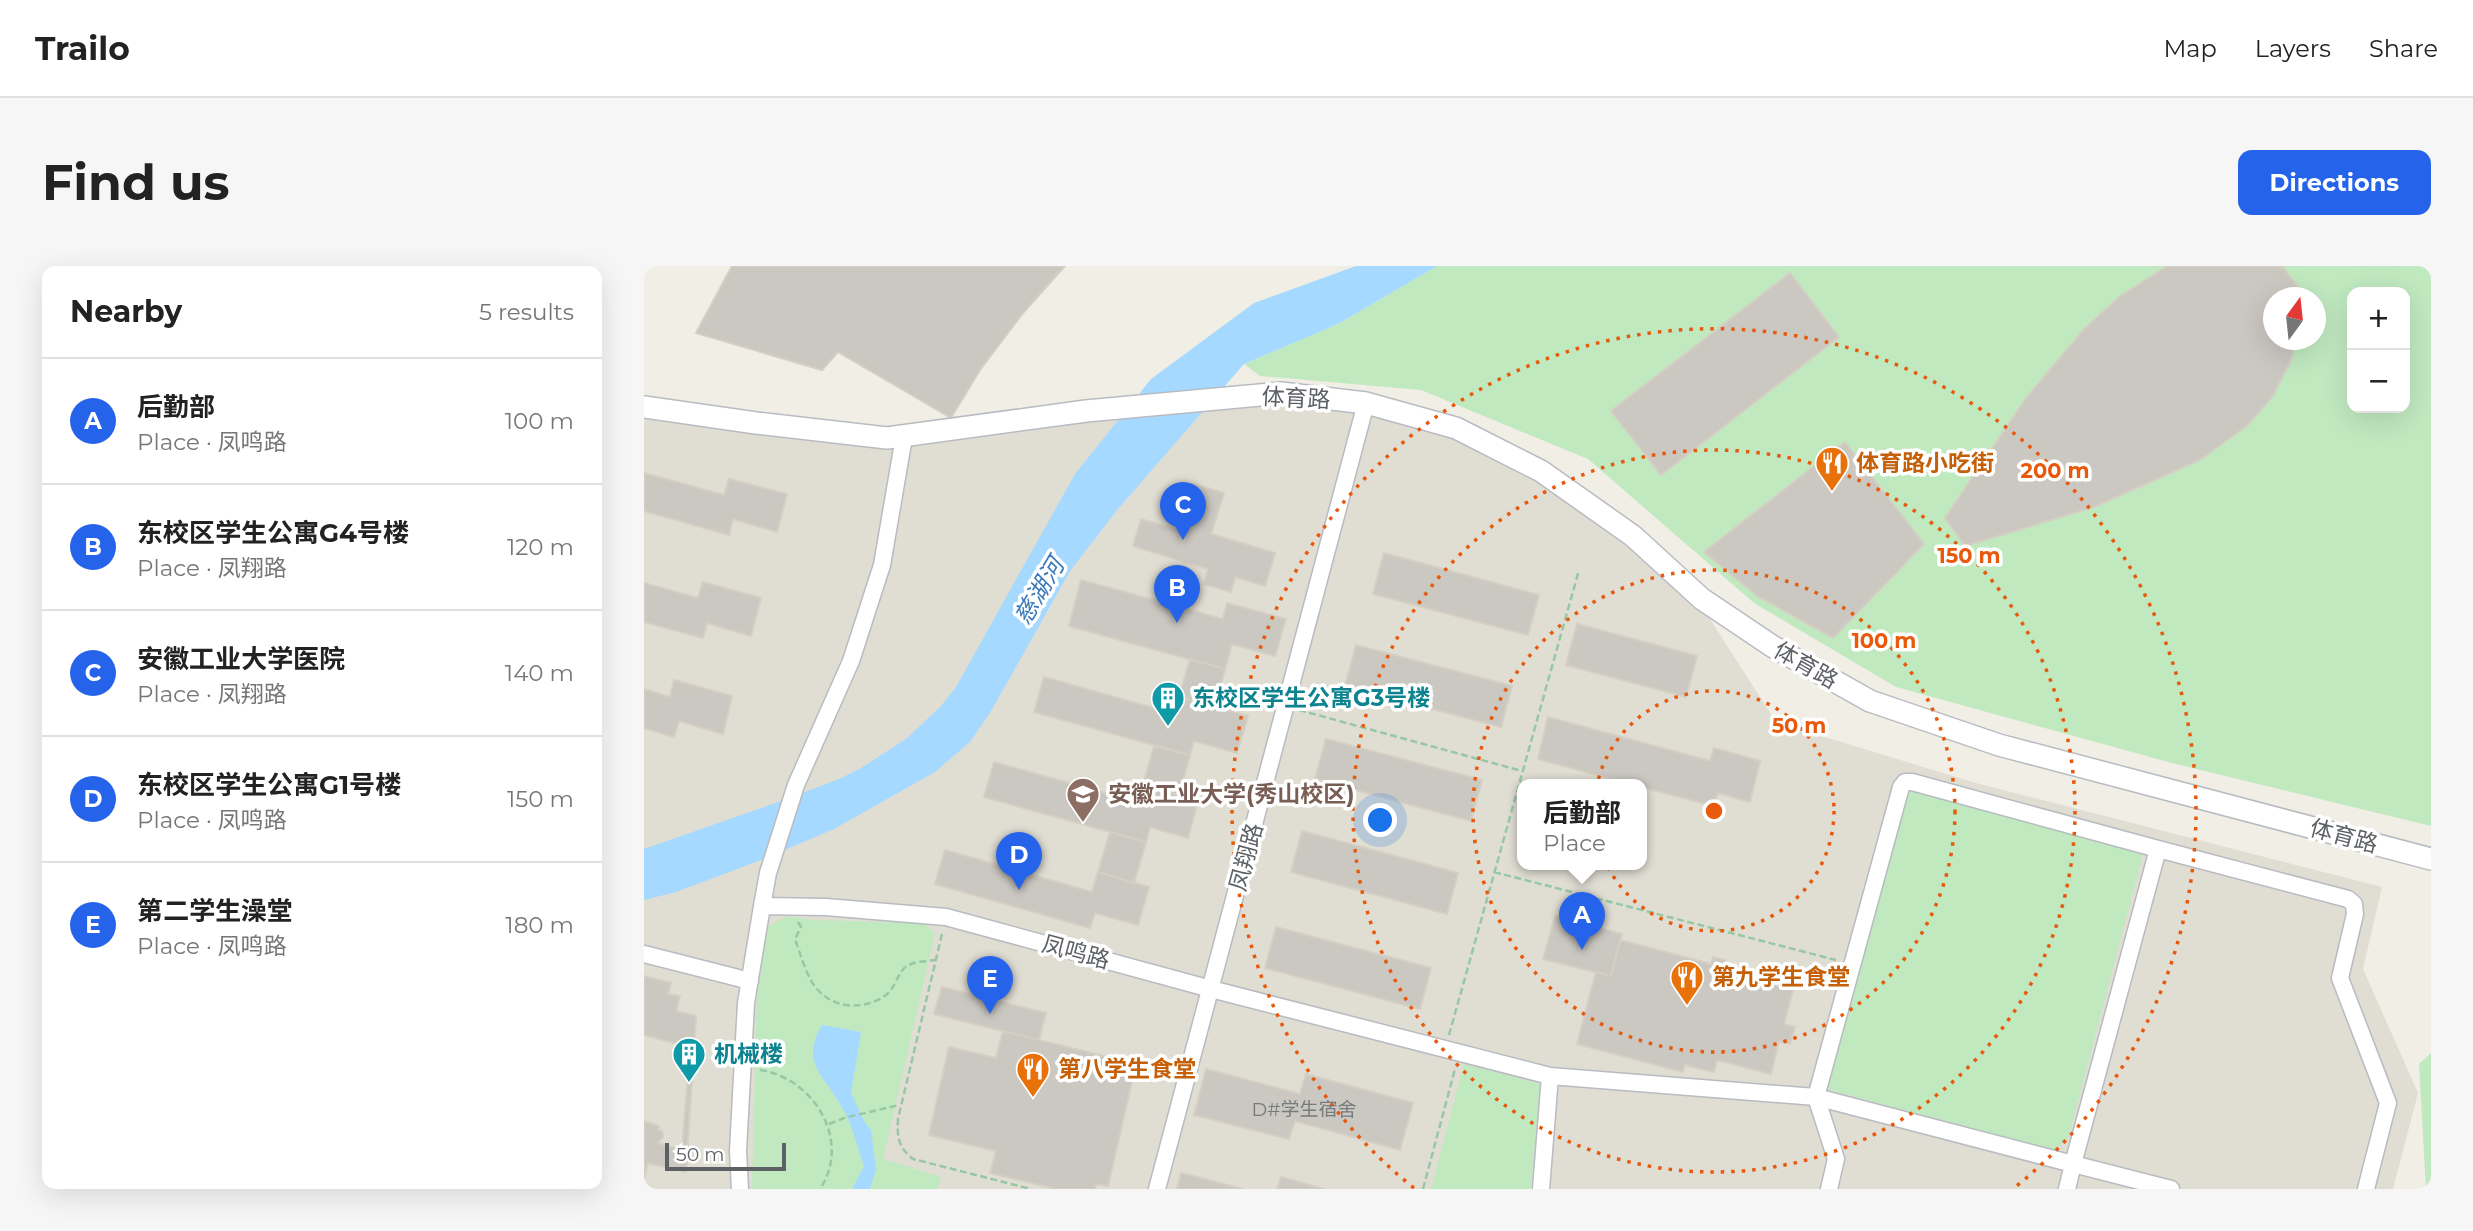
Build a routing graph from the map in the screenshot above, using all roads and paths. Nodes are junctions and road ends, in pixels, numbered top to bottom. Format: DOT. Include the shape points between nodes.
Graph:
graph roads {
  1 [pos="1366,403"];
  2 [pos="644,407"];
  3 [pos="904,437"];
  4 [pos="1578,570"];
  5 [pos="1286,706"];
  6 [pos="1522,771"];
  7 [pos="1520,779"];
  8 [pos="1517,789"];
  9 [pos="2158,849"];
  10 [pos="2431,859"];
  11 [pos="1494,872"];
  12 [pos="762,906"];
  13 [pos="791,906"];
  14 [pos="946,917"];
  15 [pos="644,954"];
  16 [pos="936,960"];
  17 [pos="1853,964"];
  18 [pos="750,981"];
  19 [pos="1211,989"];
  20 [pos="1452,1051"];
  21 [pos="743,1067"];
  22 [pos="1550,1076"];
  23 [pos="1816,1097"];
  24 [pos="901,1104"];
  25 [pos="829,1124"];
  26 [pos="2073,1164"];
  27 [pos="740,1189"];
  28 [pos="820,1189"];
  29 [pos="1031,1189"];
  30 [pos="1157,1189"];
  31 [pos="1423,1189"];
  32 [pos="1541,1189"];
  33 [pos="1829,1189"];
  34 [pos="2067,1189"];
  35 [pos="2171,1189"];
  36 [pos="2366,1189"];
  1 -- 3 [label="street, 体育路" via="1282,393 1086,411"];
  1 -- 5 [label="street, 凤翔路"];
  1 -- 10 [label="street, 体育路" via="1456,428 1541,471 1633,536 1702,599 1870,702 1999,745"];
  2 -- 3 [label="street, 体育路" via="769,425"];
  3 -- 12 [label="street" via="882,565 851,661 796,785"];
  4 -- 6 [label="path"];
  5 -- 6 [label="path"];
  5 -- 19 [label="street, 凤翔路"];
  6 -- 7 [label="path"];
  8 -- 11 [label="path"];
  9 -- 17 [label="street" via="1905,782"];
  9 -- 26 [label="street"];
  9 -- 36 [label="street" via="2354,904 2340,978 2388,1103"];
  11 -- 17 [label="path"];
  11 -- 20 [label="path"];
  12 -- 13 [label="street, 凤鸣路"];
  12 -- 18 [label="street"];
  13 -- 14 [label="street, 凤鸣路"];
  13 -- 16 [label="path" via="801,927 795,939 816,989 844,1005 856,1007 883,997 908,965"];
  14 -- 16 [label="path"];
  14 -- 19 [label="street, 凤鸣路"];
  15 -- 18 [label="street"];
  16 -- 24 [label="path"];
  17 -- 23 [label="street"];
  18 -- 21 [label="street"];
  19 -- 20 [label="street, 凤鸣路"];
  19 -- 30 [label="street, 凤翔路"];
  20 -- 22 [label="street, 凤鸣路"];
  20 -- 31 [label="path"];
  21 -- 25 [label="path" via="767,1071 794,1085 815,1102"];
  21 -- 27 [label="street"];
  22 -- 23 [label="street, 凤鸣路"];
  22 -- 32 [label="street"];
  23 -- 26 [label="street, 凤鸣路"];
  23 -- 33 [label="street" via="1836,1159"];
  24 -- 25 [label="path"];
  24 -- 29 [label="path" via="899,1141 913,1159"];
  25 -- 28 [label="path" via="832,1152"];
  26 -- 34 [label="street"];
  26 -- 35 [label="street, 凤鸣路"];
}
